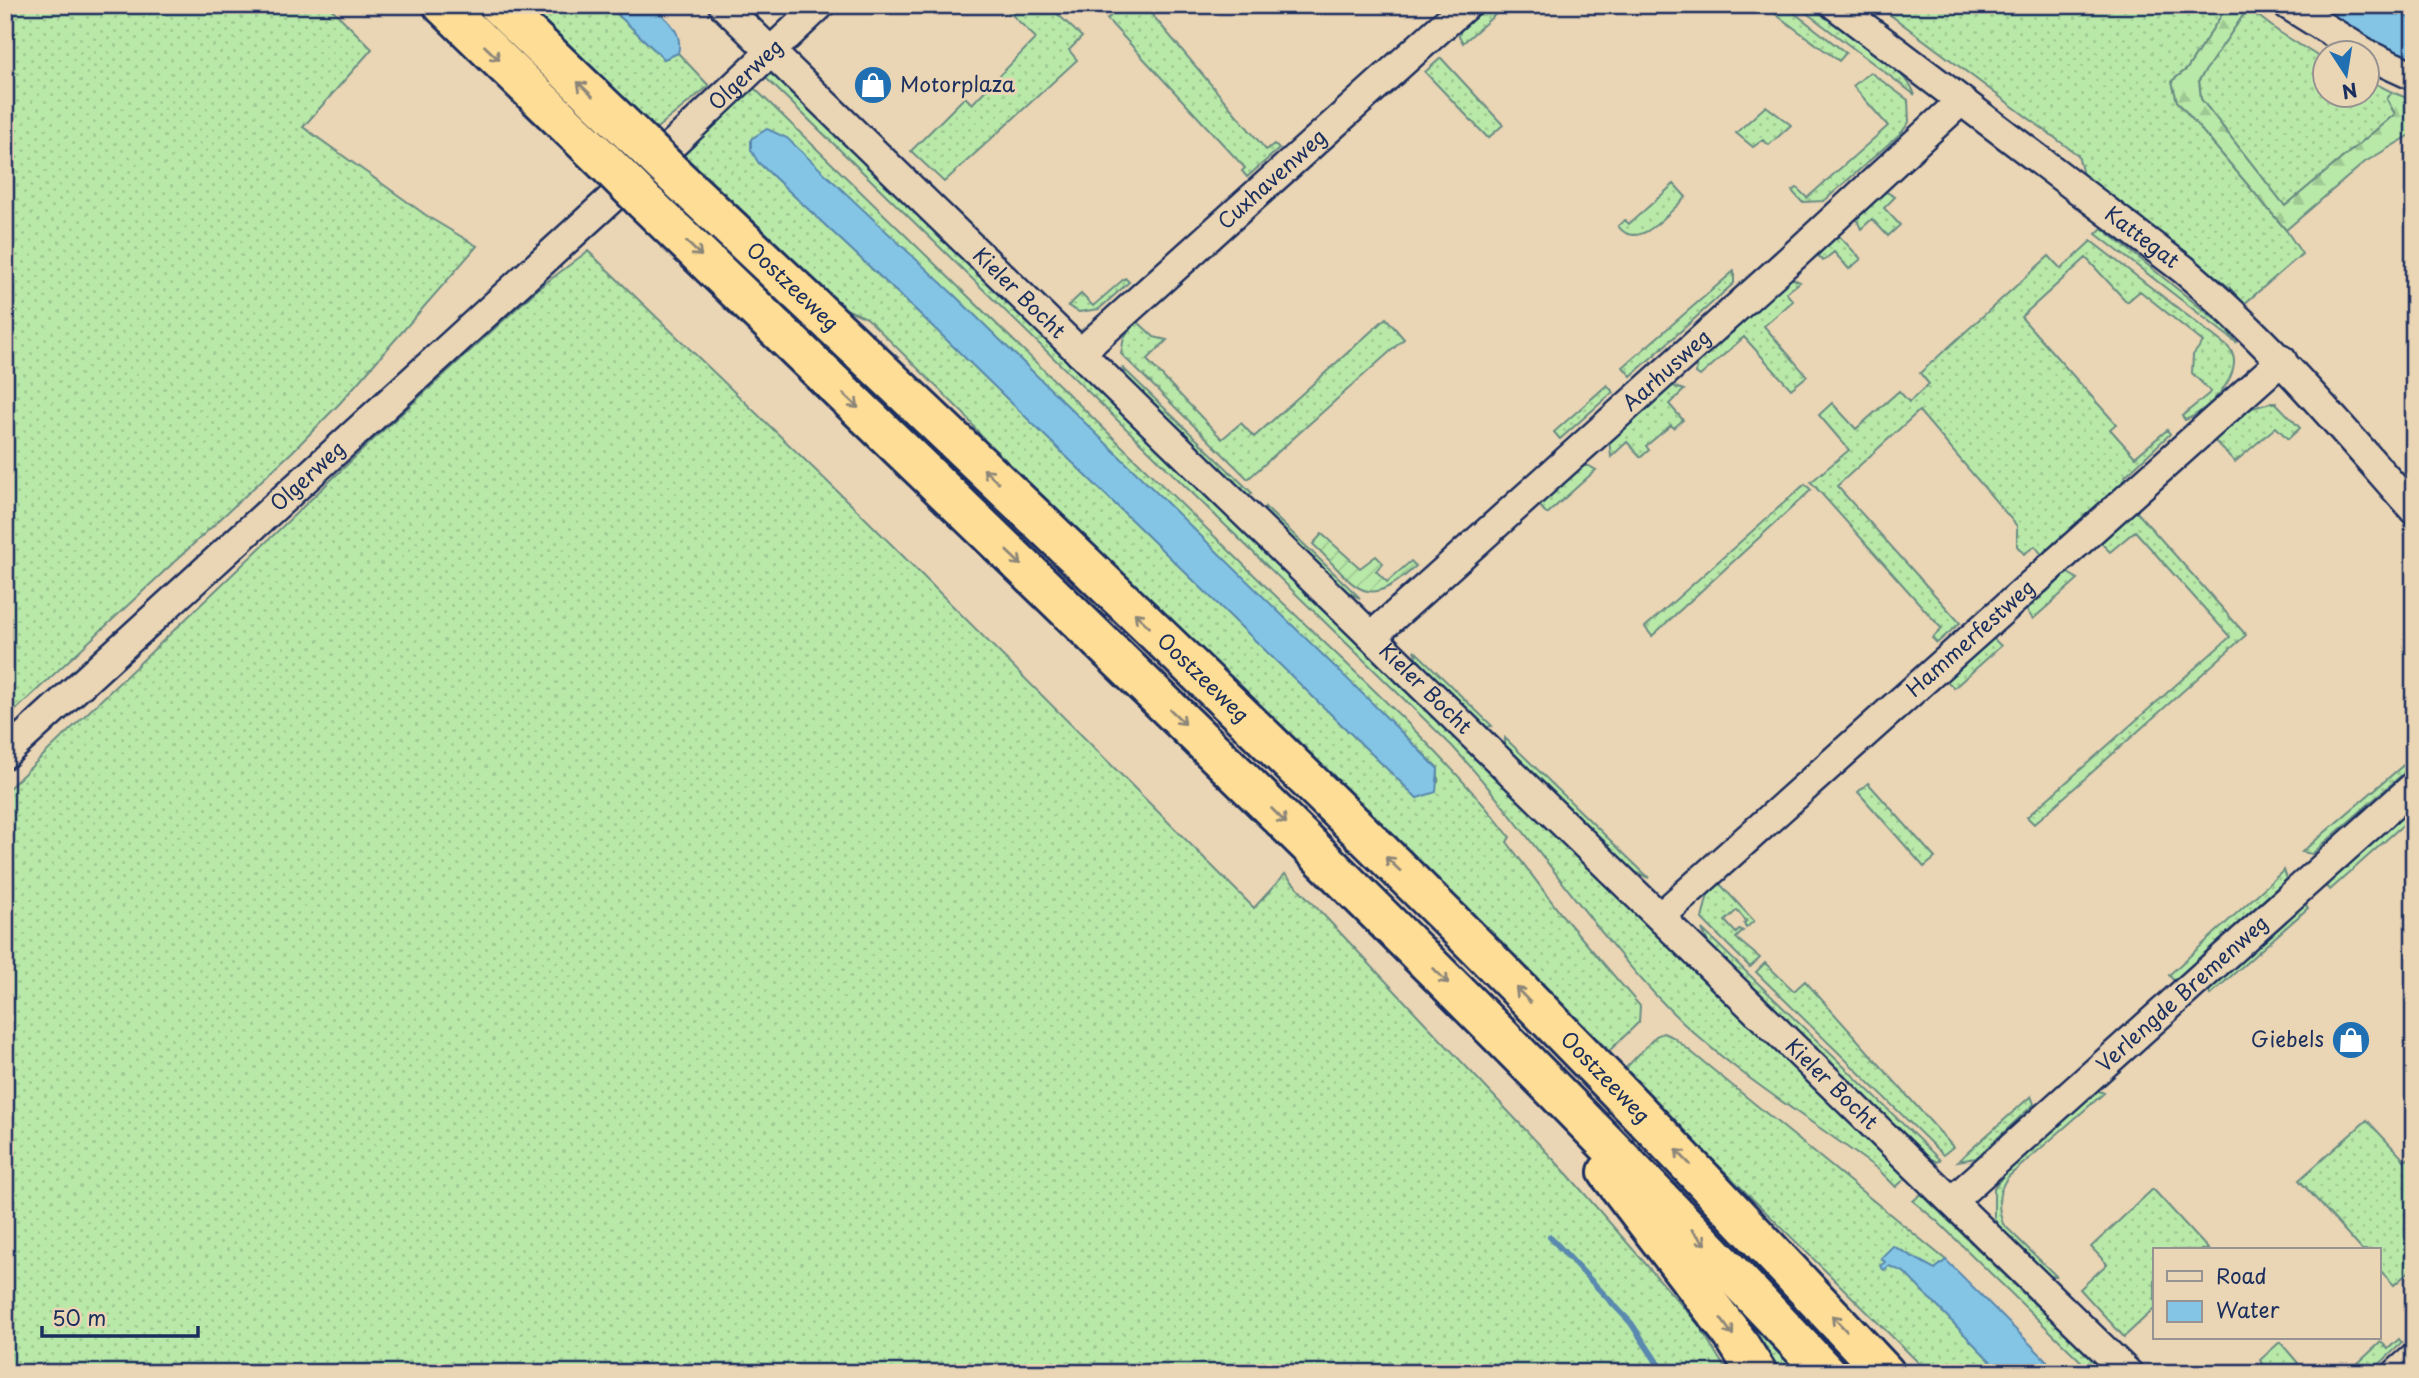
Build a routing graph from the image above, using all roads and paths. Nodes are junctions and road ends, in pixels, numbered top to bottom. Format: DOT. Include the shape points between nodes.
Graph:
graph roads {
  1 [pos="443,5"];
  2 [pos="498,5"];
  3 [pos="723,5"];
  4 [pos="820,5"];
  5 [pos="1466,5"];
  6 [pos="1835,5"];
  7 [pos="2288,5"];
  8 [pos="2341,38"];
  9 [pos="770,53"];
  10 [pos="2380,60"];
  11 [pos="2414,76"];
  12 [pos="1961,101"];
  13 [pos="673,160"];
  14 [pos="621,187"];
  15 [pos="1080,354"];
  16 [pos="2281,360"];
  17 [pos="2414,510"];
  18 [pos="1372,636"];
  19 [pos="5,754"];
  20 [pos="2414,786"];
  21 [pos="1661,916"];
  22 [pos="1531,1066"];
  23 [pos="1952,1201"];
  24 [pos="2414,1358"];
  25 [pos="1757,1373"];
  26 [pos="1826,1373"];
  27 [pos="1885,1373"];
  28 [pos="2128,1373"];
  29 [pos="2397,1373"];
  1 -- 14 [label="highway, Oostzeeweg, one-way"];
  13 -- 2 [label="highway, Oostzeeweg, one-way, bridge" via="634,136"];
  3 -- 9 [label="street, Kieler Bocht"];
  4 -- 9 [label="street, Olgerweg"];
  5 -- 15 [label="street, Cuxhavenweg"];
  6 -- 12 [label="street, Kattegat"];
  7 -- 8 [label="street"];
  9 -- 13 [label="street, Olgerweg"];
  9 -- 15 [label="street, Kieler Bocht"];
  10 -- 11 [label="street"];
  12 -- 16 [label="street, Kattegat" via="2183,269"];
  12 -- 18 [label="street, Aarhusweg"];
  27 -- 13 [label="highway, Oostzeeweg, one-way" via="1701,1176 1441,912"];
  14 -- 19 [label="street, Olgerweg"];
  14 -- 22 [label="highway, Oostzeeweg, one-way" via="1231,768"];
  15 -- 18 [label="street, Kieler Bocht"];
  16 -- 17 [label="street, Kattegat"];
  16 -- 21 [label="street, Hammerfestweg"];
  18 -- 21 [label="street, Kieler Bocht"];
  20 -- 23 [label="street, Verlengde Bremenweg"];
  21 -- 23 [label="street, Kieler Bocht"];
  22 -- 25 [label="highway, one-way"];
  22 -- 26 [label="highway, Oostzeeweg, one-way"];
  23 -- 28 [label="street, Kieler Bocht"];
  24 -- 29 [label="street"];
}
